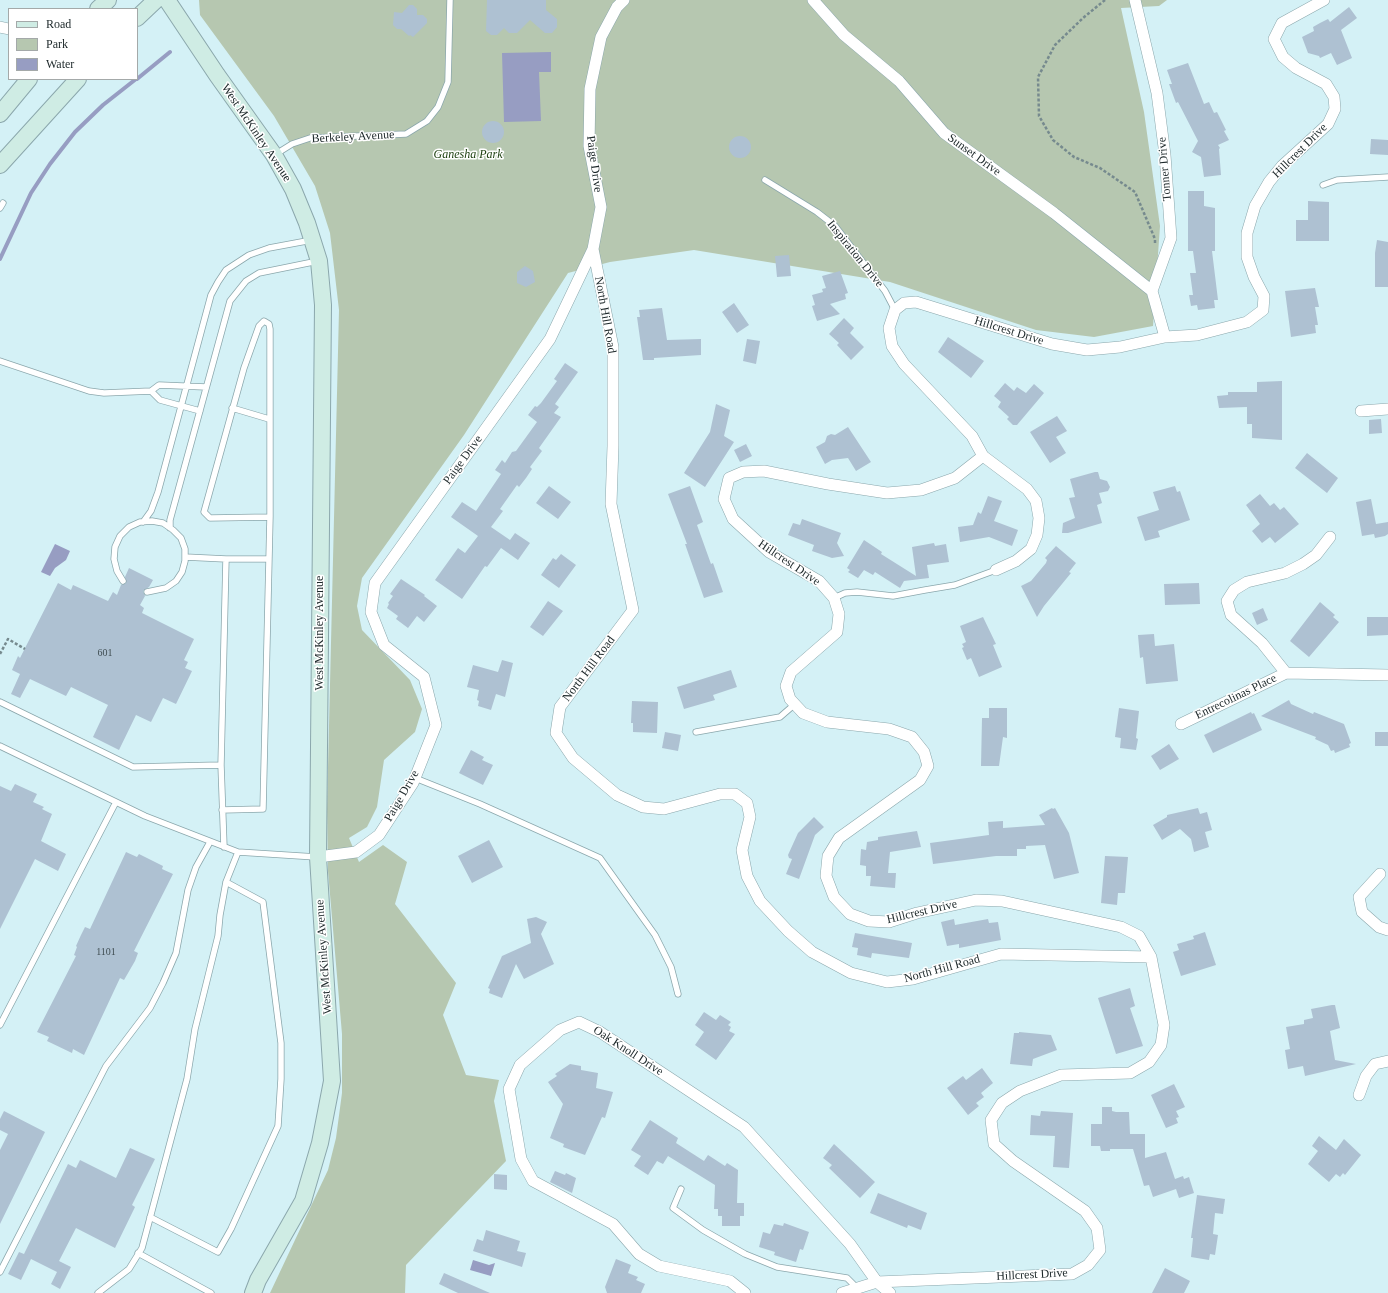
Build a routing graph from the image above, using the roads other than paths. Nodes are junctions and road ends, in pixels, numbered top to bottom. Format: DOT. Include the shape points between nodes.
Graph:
graph roads {
  1 [pos="108,0"];
  2 [pos="156,0"];
  3 [pos="167,0"];
  4 [pos="450,0"];
  5 [pos="624,0"];
  6 [pos="812,0"];
  7 [pos="1135,0"];
  8 [pos="1324,0"];
  9 [pos="99,8"];
  10 [pos="138,17"];
  11 [pos="28,80"];
  12 [pos="77,80"];
  13 [pos="0,114"];
  14 [pos="274,155"];
  15 [pos="0,164"];
  16 [pos="1388,177"];
  17 [pos="766,180"];
  18 [pos="1323,185"];
  19 [pos="312,240"];
  20 [pos="593,250"];
  21 [pos="318,261"];
  22 [pos="1152,291"];
  23 [pos="895,310"];
  24 [pos="1165,337"];
  25 [pos="0,361"];
  26 [pos="187,386"];
  27 [pos="206,388"];
  28 [pos="151,391"];
  29 [pos="181,406"];
  30 [pos="232,408"];
  31 [pos="1388,409"];
  32 [pos="200,411"];
  33 [pos="1360,411"];
  34 [pos="269,420"];
  35 [pos="982,456"];
  36 [pos="270,517"];
  37 [pos="143,522"];
  38 [pos="170,528"];
  39 [pos="1330,537"];
  40 [pos="185,557"];
  41 [pos="226,559"];
  42 [pos="269,559"];
  43 [pos="996,570"];
  44 [pos="123,581"];
  45 [pos="147,592"];
  46 [pos="834,598"];
  47 [pos="1286,673"];
  48 [pos="1388,675"];
  49 [pos="0,702"];
  50 [pos="795,704"];
  51 [pos="1181,724"];
  52 [pos="696,732"];
  53 [pos="0,746"];
  54 [pos="221,765"];
  55 [pos="415,778"];
  56 [pos="116,802"];
  57 [pos="222,810"];
  58 [pos="210,842"];
  59 [pos="224,847"];
  60 [pos="238,852"];
  61 [pos="318,857"];
  62 [pos="1380,874"];
  63 [pos="226,882"];
  64 [pos="1388,930"];
  65 [pos="1151,956"];
  66 [pos="678,994"];
  67 [pos="0,1025"];
  68 [pos="1388,1061"];
  69 [pos="1359,1095"];
  70 [pos="681,1190"];
  71 [pos="150,1217"];
  72 [pos="138,1253"];
  73 [pos="0,1272"];
  74 [pos="877,1282"];
  75 [pos="857,1288"];
  76 [pos="98,1293"];
  77 [pos="210,1293"];
  78 [pos="253,1293"];
  79 [pos="745,1293"];
  80 [pos="842,1293"];
  81 [pos="890,1293"];
  1 -- 9 [label="main road"];
  2 -- 10 [label="main road"];
  3 -- 14 [label="main road, West McKinley Avenue"];
  4 -- 14 [label="lane, Berkeley Avenue" via="448,82 438,107 427,121 406,134 310,138 292,144"];
  5 -- 20 [label="street, Paige Drive" via="616,7 601,37 590,89 589,146 601,206"];
  6 -- 22 [label="street, Sunset Drive" via="844,35 899,81 944,133 1054,213"];
  7 -- 22 [label="street, Tonner Drive" via="1157,93 1171,238"];
  8 -- 24 [label="street, Hillcrest Drive" via="1282,23 1274,39 1283,57 1296,68 1326,84 1334,97 1335,109 1328,124 1282,166 1255,206 1247,233 1247,257 1264,296 1263,310 1248,322 1197,335"];
  11 -- 13 [label="main road"];
  12 -- 15 [label="main road"];
  14 -- 19 [label="main road, West McKinley Avenue" via="293,189"];
  16 -- 18 [label="lane" via="1337,180"];
  17 -- 23 [label="lane, Inspiration Drive" via="835,226 885,291"];
  19 -- 21 [label="main road, West McKinley Avenue"];
  19 -- 26 [label="lane" via="269,248 243,258 226,270 212,296"];
  20 -- 55 [label="street, Paige Drive" via="550,339 375,583 371,612 384,645 424,677 436,725"];
  20 -- 65 [label="street, North Hill Road" via="613,347 611,504 633,610 560,707 556,733 572,758 617,795 643,806 664,809 720,794 735,794 747,803 750,817 742,850 747,876 760,901 812,952 852,973 887,982 913,980 1001,954"];
  21 -- 27 [label="lane" via="259,273 237,290 228,309"];
  21 -- 61 [label="main road, West McKinley Avenue" via="323,312"];
  22 -- 24 [label="street"];
  23 -- 24 [label="street, Hillcrest Drive" via="904,303 916,302 1052,344 1087,350 1120,347"];
  23 -- 35 [label="street" via="889,328 892,346 904,364 972,436"];
  25 -- 28 [label="lane" via="89,392"];
  26 -- 27 [label="lane"];
  26 -- 28 [label="lane" via="159,385"];
  26 -- 29 [label="lane"];
  27 -- 32 [label="lane"];
  28 -- 29 [label="lane" via="160,400"];
  29 -- 32 [label="lane"];
  29 -- 37 [label="lane" via="158,492"];
  30 -- 34 [label="lane"];
  30 -- 34 [label="lane" via="259,326 264,321 269,324 270,329"];
  30 -- 36 [label="lane" via="204,512 210,518"];
  31 -- 33 [label="street"];
  32 -- 38 [label="lane"];
  34 -- 36 [label="lane"];
  35 -- 43 [label="street" via="1027,489 1036,501 1039,518 1037,535 1031,548 1016,561"];
  35 -- 46 [label="street, Hillcrest Drive" via="955,478 914,490 879,492 764,471 743,472 729,478 724,499 733,519 769,552 819,581"];
  36 -- 42 [label="lane"];
  37 -- 38 [label="lane" via="163,523"];
  37 -- 44 [label="lane" via="129,527 120,536 116,547 114,559"];
  38 -- 40 [label="lane" via="181,538"];
  39 -- 47 [label="street" via="1316,555 1303,564 1285,573 1247,582 1234,590 1227,602 1231,615 1262,643"];
  40 -- 41 [label="lane"];
  40 -- 45 [label="lane" via="182,572 176,582 166,588"];
  41 -- 42 [label="lane"];
  41 -- 54 [label="lane"];
  42 -- 57 [label="lane" via="263,809"];
  43 -- 46 [label="lane" via="955,585 893,596 857,592 845,593"];
  46 -- 50 [label="street, Hillcrest Drive" via="839,614 837,632 792,672 786,686 790,699"];
  47 -- 48 [label="street, Entrecolinas Place"];
  47 -- 51 [label="street, Entrecolinas Place"];
  49 -- 54 [label="lane" via="132,767"];
  50 -- 52 [label="lane" via="780,717"];
  50 -- 65 [label="street, Hillcrest Drive" via="803,713 827,722 889,729 912,737 924,752 928,766 920,780 839,838 828,856 826,876 834,897 850,914 869,921 889,922 976,900 1002,901 1121,926 1138,936"];
  53 -- 56 [label="lane"];
  54 -- 57 [label="lane"];
  55 -- 61 [label="street, Paige Drive" via="378,835 356,852"];
  55 -- 66 [label="lane" via="600,858 655,935 671,967"];
  56 -- 58 [label="lane"];
  56 -- 67 [label="lane"];
  57 -- 59 [label="lane"];
  58 -- 59 [label="lane"];
  58 -- 73 [label="lane" via="196,867 188,890 176,953 163,984 150,1008 106,1066"];
  59 -- 60 [label="lane"];
  60 -- 61 [label="lane"];
  60 -- 63 [label="lane"];
  61 -- 78 [label="main road, West McKinley Avenue" via="332,1081 320,1143 303,1201"];
  62 -- 64 [label="street" via="1359,897 1362,912 1379,927"];
  63 -- 71 [label="lane" via="218,936 195,1029 187,1079"];
  63 -- 71 [label="lane" via="263,902 281,1044 278,1126 218,1252"];
  65 -- 74 [label="street, Hillcrest Drive" via="1164,1025 1161,1044 1149,1062 1130,1073 1060,1075 1020,1091 1002,1102 991,1120 994,1144 1013,1161 1085,1211 1097,1228 1100,1250 1088,1265 1072,1274"];
  68 -- 69 [label="street" via="1375,1064 1366,1076"];
  70 -- 75 [label="lane" via="673,1208 703,1230 745,1254 777,1267 847,1278"];
  71 -- 72 [label="lane" via="142,1248"];
  72 -- 76 [label="lane" via="129,1269"];
  72 -- 77 [label="lane"];
  74 -- 75 [label="street"];
  74 -- 79 [label="street, Oak Knoll Drive" via="850,1244 744,1127 600,1032 579,1022 560,1030 520,1065 508,1089 521,1159 533,1181 613,1224 639,1254 659,1266 730,1282"];
  74 -- 81 [label="street"];
  75 -- 80 [label="street"];
}
